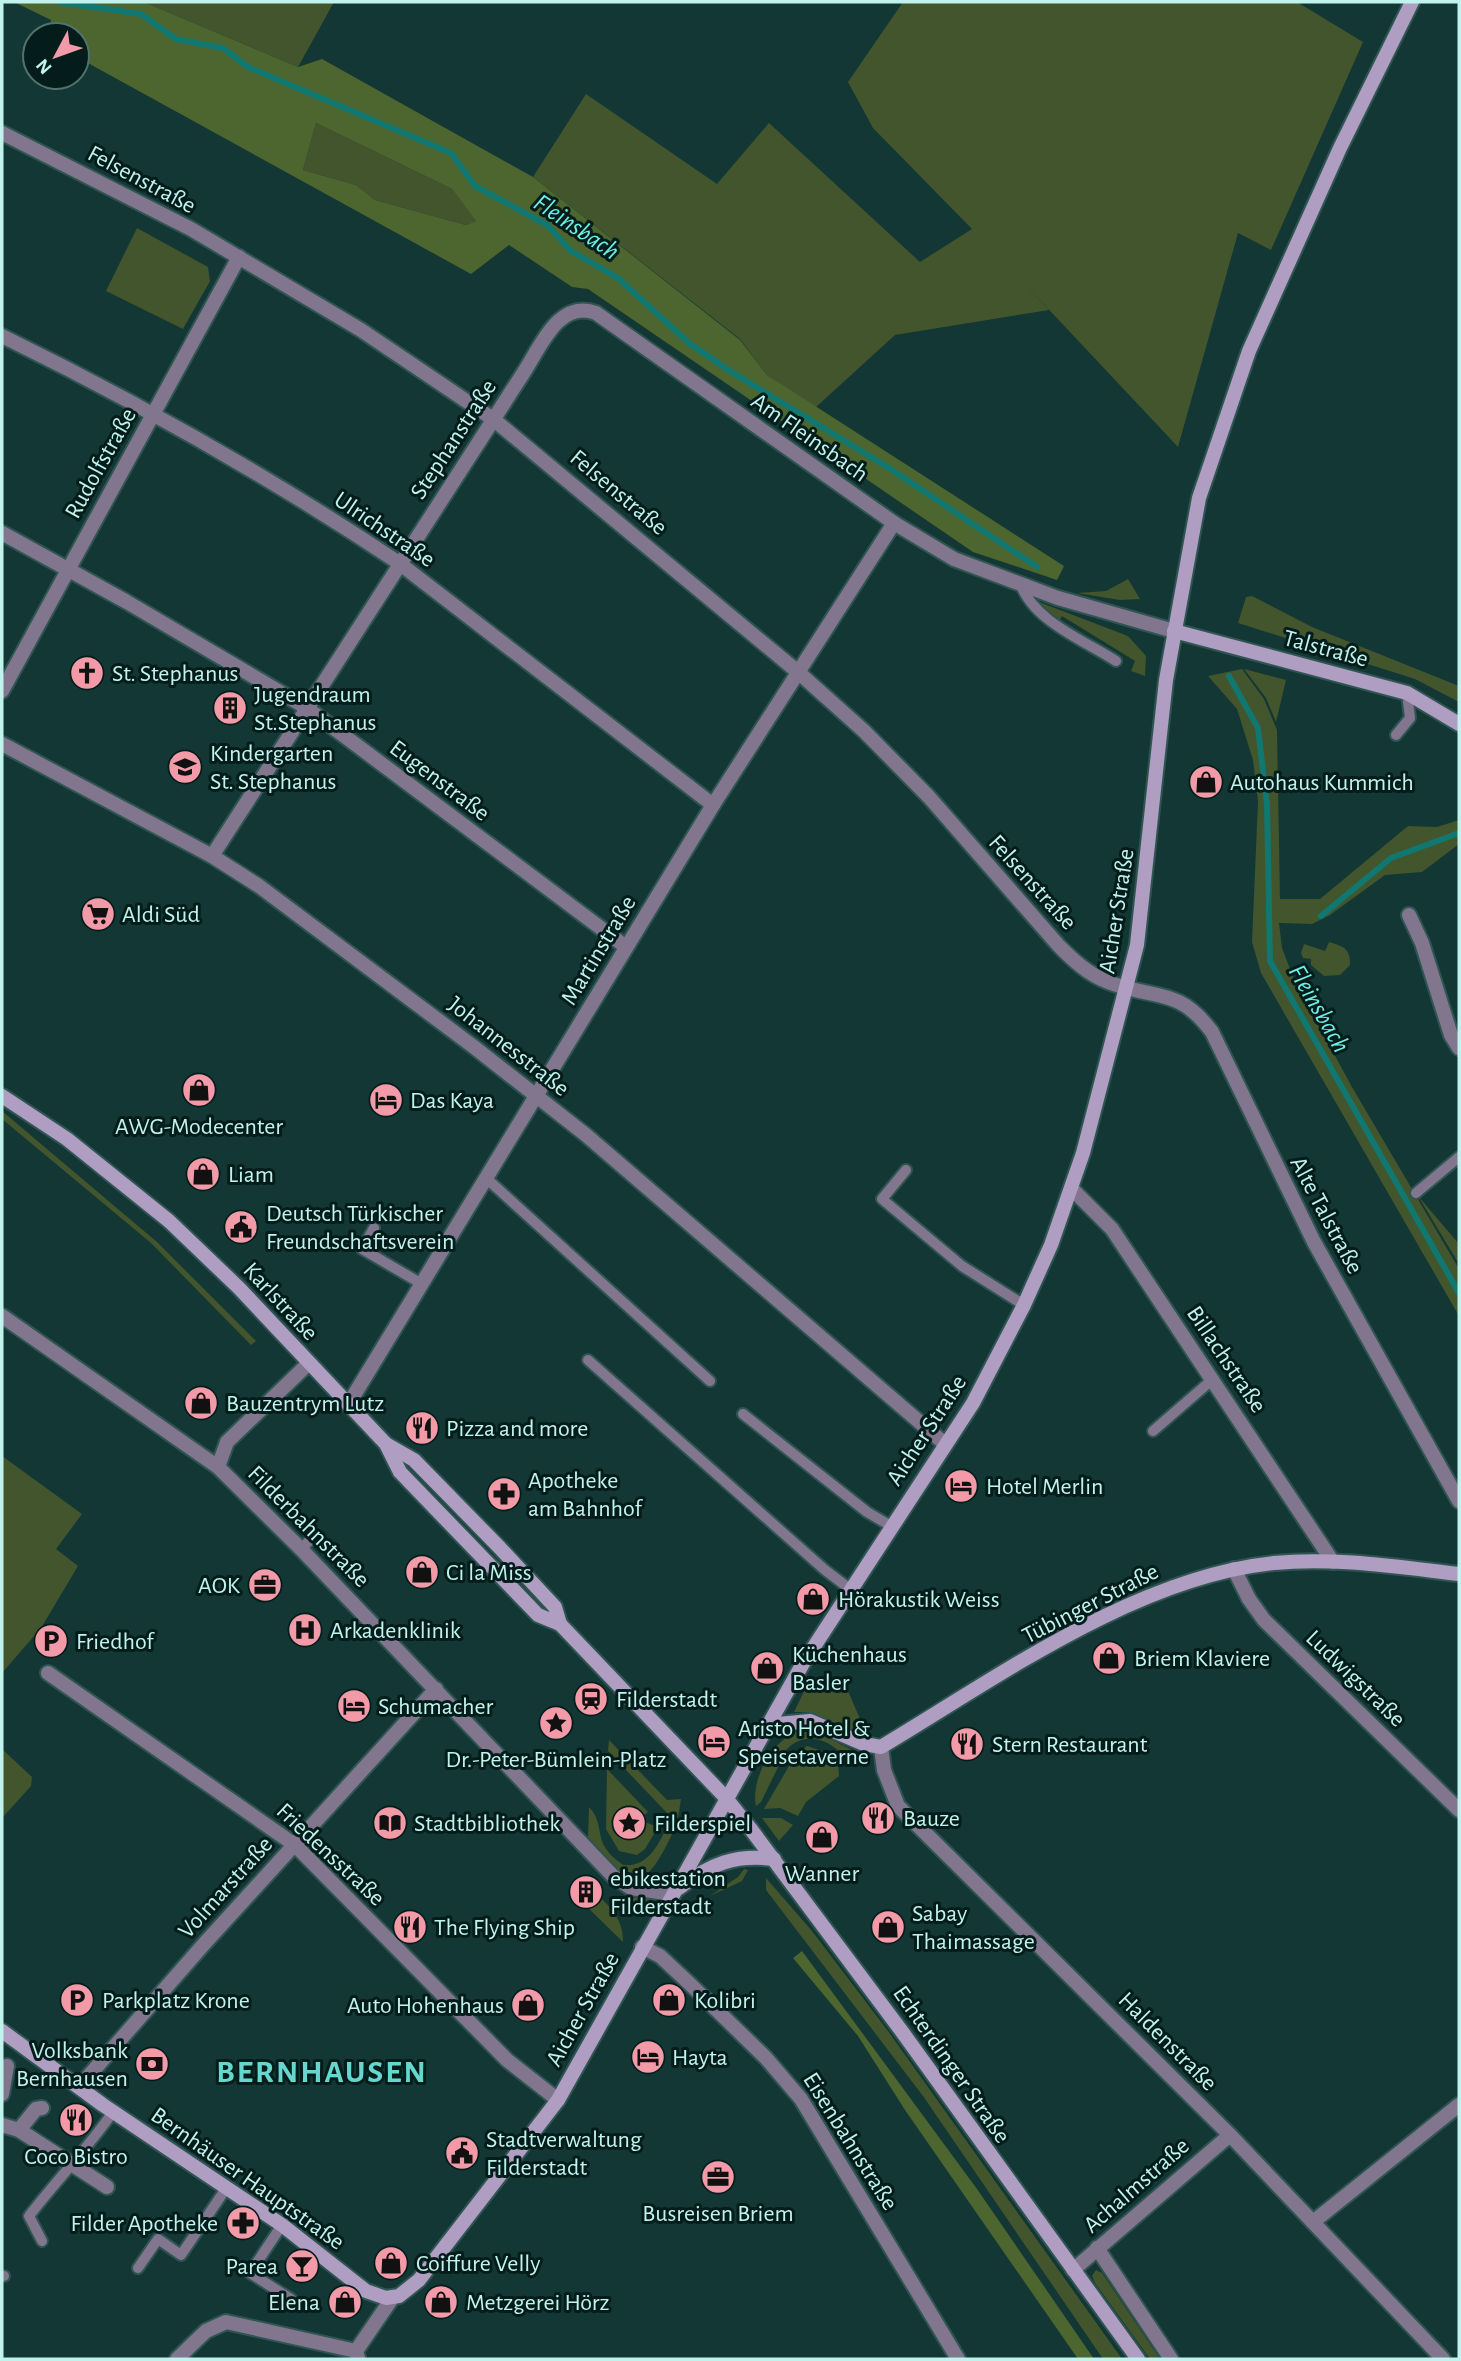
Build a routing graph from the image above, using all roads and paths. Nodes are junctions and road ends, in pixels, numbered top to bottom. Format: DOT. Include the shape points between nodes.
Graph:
graph roads {
  1 [pos="1412,2"];
  2 [pos="2,133"];
  3 [pos="239,257"];
  4 [pos="584,308"];
  5 [pos="2,336"];
  6 [pos="153,415"];
  7 [pos="493,419"];
  8 [pos="894,523"];
  9 [pos="2,533"];
  10 [pos="399,564"];
  11 [pos="68,569"];
  12 [pos="1021,585"];
  13 [pos="1174,631"];
  14 [pos="1116,661"];
  15 [pos="798,672"];
  16 [pos="2,691"];
  17 [pos="1407,693"];
  18 [pos="307,708"];
  19 [pos="1459,724"];
  20 [pos="1396,735"];
  21 [pos="2,744"];
  22 [pos="713,805"];
  23 [pos="212,856"];
  24 [pos="1409,915"];
  25 [pos="626,947"];
  26 [pos="1127,988"];
  27 [pos="1459,1048"];
  28 [pos="536,1095"];
  29 [pos="2,1096"];
  30 [pos="1459,1157"];
  31 [pos="906,1170"];
  32 [pos="486,1178"];
  33 [pos="1072,1189"];
  34 [pos="1416,1194"];
  35 [pos="374,1228"];
  36 [pos="422,1284"];
  37 [pos="1024,1306"];
  38 [pos="2,1316"];
  39 [pos="588,1360"];
  40 [pos="309,1363"];
  41 [pos="1213,1379"];
  42 [pos="710,1381"];
  43 [pos="348,1405"];
  44 [pos="743,1414"];
  45 [pos="1153,1432"];
  46 [pos="386,1444"];
  47 [pos="946,1444"];
  48 [pos="218,1466"];
  49 [pos="452,1498"];
  50 [pos="1459,1501"];
  51 [pos="434,1507"];
  52 [pos="891,1526"];
  53 [pos="316,1534"];
  54 [pos="500,1548"];
  55 [pos="301,1549"];
  56 [pos="485,1560"];
  57 [pos="1333,1562"];
  58 [pos="1234,1569"];
  59 [pos="1459,1574"];
  60 [pos="850,1589"];
  61 [pos="560,1625"];
  62 [pos="48,1673"];
  63 [pos="436,1689"];
  64 [pos="767,1726"];
  65 [pos="881,1747"];
  66 [pos="726,1798"];
  67 [pos="1459,1810"];
  68 [pos="295,1844"];
  69 [pos="774,1859"];
  70 [pos="673,1894"];
  71 [pos="642,1947"];
  72 [pos="2,2031"];
  73 [pos="7,2066"];
  74 [pos="79,2087"];
  75 [pos="2,2094"];
  76 [pos="558,2100"];
  77 [pos="1459,2105"];
  78 [pos="42,2108"];
  79 [pos="113,2112"];
  80 [pos="2,2125"];
  81 [pos="19,2130"];
  82 [pos="1230,2134"];
  83 [pos="72,2165"];
  84 [pos="107,2187"];
  85 [pos="227,2187"];
  86 [pos="1313,2221"];
  87 [pos="282,2225"];
  88 [pos="42,2241"];
  89 [pos="1097,2249"];
  90 [pos="138,2268"];
  91 [pos="1073,2270"];
  92 [pos="393,2297"];
  93 [pos="291,2299"];
  94 [pos="357,2355"];
  95 [pos="177,2359"];
  96 [pos="958,2359"];
  97 [pos="1138,2359"];
  98 [pos="1171,2359"];
  99 [pos="1443,2359"];
  1 -- 13 [label="main road, Aicher Straße" via="1339,148 1249,351 1199,498"];
  2 -- 3 [label="street, Felsenstraße"];
  3 -- 6 [label="street, Rudolfstraße"];
  3 -- 7 [label="street, Felsenstraße" via="361,330"];
  4 -- 7 [label="street, Stephanstraße" via="572,310 557,322"];
  4 -- 8 [label="street, Am Fleinsbach"];
  5 -- 6 [label="street, Ulrichstraße"];
  6 -- 10 [label="street, Ulrichstraße"];
  6 -- 11 [label="street, Rudolfstraße"];
  7 -- 10 [label="street, Stephanstraße"];
  7 -- 15 [label="street, Felsenstraße"];
  8 -- 12 [label="street, Am Fleinsbach" via="954,559"];
  8 -- 15 [label="street, Martinstraße"];
  9 -- 11 [label="street, Eugenstraße"];
  10 -- 18 [label="street, Stephanstraße"];
  10 -- 22 [label="street, Ulrichstraße"];
  11 -- 16 [label="street, Rudolfstraße"];
  11 -- 18 [label="street, Eugenstraße"];
  12 -- 13 [label="street, Am Fleinsbach"];
  12 -- 14 [label="lane" via="1037,611"];
  13 -- 17 [label="main road, Talstraße"];
  13 -- 26 [label="main road, Aicher Straße" via="1143,899"];
  15 -- 22 [label="street, Martinstraße"];
  15 -- 26 [label="street, Felsenstraße" via="929,797 1072,958 1096,976"];
  17 -- 19 [label="main road, Talstraße"];
  17 -- 20 [label="lane" via="1410,718"];
  18 -- 23 [label="street, Stephanstraße"];
  18 -- 25 [label="street, Eugenstraße"];
  21 -- 23 [label="street, Johannesstraße"];
  22 -- 25 [label="street, Martinstraße"];
  23 -- 28 [label="street, Johannesstraße" via="259,886"];
  24 -- 27 [label="street"];
  25 -- 28 [label="street, Martinstraße"];
  26 -- 33 [label="main road, Aicher Straße"];
  26 -- 50 [label="street, Alte Talstraße" via="1179,1000 1212,1032 1314,1242"];
  28 -- 32 [label="street, Martinstraße"];
  28 -- 47 [label="street, Johannesstraße"];
  29 -- 40 [label="main road, Karlstraße" via="67,1139 169,1221"];
  30 -- 34 [label="lane"];
  31 -- 37 [label="lane" via="882,1199 962,1266"];
  32 -- 36 [label="street, Martinstraße"];
  32 -- 42 [label="lane"];
  33 -- 37 [label="main road, Aicher Straße"];
  33 -- 41 [label="street, Billachstraße" via="1112,1229"];
  35 -- 36 [label="lane" via="362,1249"];
  36 -- 43 [label="street, Martinstraße"];
  37 -- 47 [label="main road, Aicher Straße"];
  38 -- 48 [label="street, Filderbahnstraße"];
  39 -- 60 [label="lane"];
  40 -- 43 [label="main road, Karlstraße"];
  40 -- 48 [label="street, Filderbahnstraße" via="227,1442"];
  41 -- 45 [label="lane"];
  41 -- 57 [label="street, Billachstraße"];
  43 -- 46 [label="main road, Karlstraße"];
  44 -- 52 [label="lane"];
  46 -- 49 [label="main road, Karlstraße" via="414,1460"];
  46 -- 51 [label="main road, Karlstraße" via="401,1472"];
  47 -- 52 [label="main road, Aicher Straße"];
  48 -- 55 [label="street, Filderbahnstraße"];
  49 -- 51 [label="main road" via="435,1494"];
  49 -- 54 [label="main road, Karlstraße"];
  51 -- 56 [label="main road, Karlstraße"];
  52 -- 60 [label="main road, Aicher Straße"];
  53 -- 55 [label="lane"];
  54 -- 56 [label="main road" via="497,1559"];
  54 -- 61 [label="main road, Karlstraße" via="555,1607"];
  55 -- 63 [label="street, Filderbahnstraße"];
  56 -- 61 [label="main road, Karlstraße" via="538,1615"];
  57 -- 58 [label="main road, Tübinger Straße"];
  57 -- 59 [label="main road, Tübinger Straße"];
  58 -- 65 [label="main road, Tübinger Straße" via="1174,1586 1126,1607"];
  58 -- 67 [label="street, Ludwigstraße" via="1264,1620"];
  60 -- 64 [label="main road, Aicher Straße"];
  61 -- 66 [label="main road, Karlstraße"];
  62 -- 68 [label="street, Friedensstraße"];
  63 -- 68 [label="street, Volmarstraße"];
  63 -- 70 [label="street, Filderbahnstraße" via="613,1876 631,1888"];
  64 -- 65 [label="main road" via="810,1721"];
  64 -- 66 [label="main road, Aicher Straße"];
  65 -- 82 [label="street, Haldenstraße" via="898,1806"];
  66 -- 69 [label="main road, Echterdinger Straße"];
  66 -- 70 [label="main road, Aicher Straße"];
  68 -- 74 [label="street, Volmarstraße"];
  68 -- 76 [label="street, Friedensstraße" via="507,2060"];
  69 -- 70 [label="main road" via="737,1857 715,1863"];
  69 -- 91 [label="main road, Echterdinger Straße"];
  70 -- 71 [label="main road, Aicher Straße"];
  71 -- 76 [label="main road, Aicher Straße"];
  71 -- 96 [label="street, Eisenbahnstraße" via="660,1956 766,2057 807,2107"];
  72 -- 74 [label="main road, Bernhäuser Hauptstraße"];
  73 -- 75 [label="street"];
  74 -- 79 [label="main road, Bernhäuser Hauptstraße"];
  76 -- 92 [label="main road, Aicher Straße" via="419,2280 406,2293"];
  77 -- 86 [label="street"];
  78 -- 81 [label="street"];
  79 -- 83 [label="lane"];
  79 -- 85 [label="main road, Bernhäuser Hauptstraße"];
  80 -- 81 [label="street"];
  81 -- 83 [label="street"];
  82 -- 86 [label="street, Haldenstraße"];
  82 -- 89 [label="street, Achalmstraße"];
  83 -- 84 [label="street"];
  83 -- 88 [label="lane" via="29,2216"];
  85 -- 87 [label="main road, Bernhäuser Hauptstraße"];
  85 -- 90 [label="lane" via="181,2255 158,2239"];
  86 -- 99 [label="street, Haldenstraße"];
  87 -- 92 [label="main road, Bernhäuser Hauptstraße" via="366,2291"];
  87 -- 93 [label="lane" via="250,2273"];
  89 -- 91 [label="street, Achalmstraße"];
  89 -- 98 [label="street"];
  91 -- 97 [label="main road, Echterdinger Straße"];
  92 -- 94 [label="street"];
  94 -- 95 [label="street" via="226,2322 206,2331"];
}
